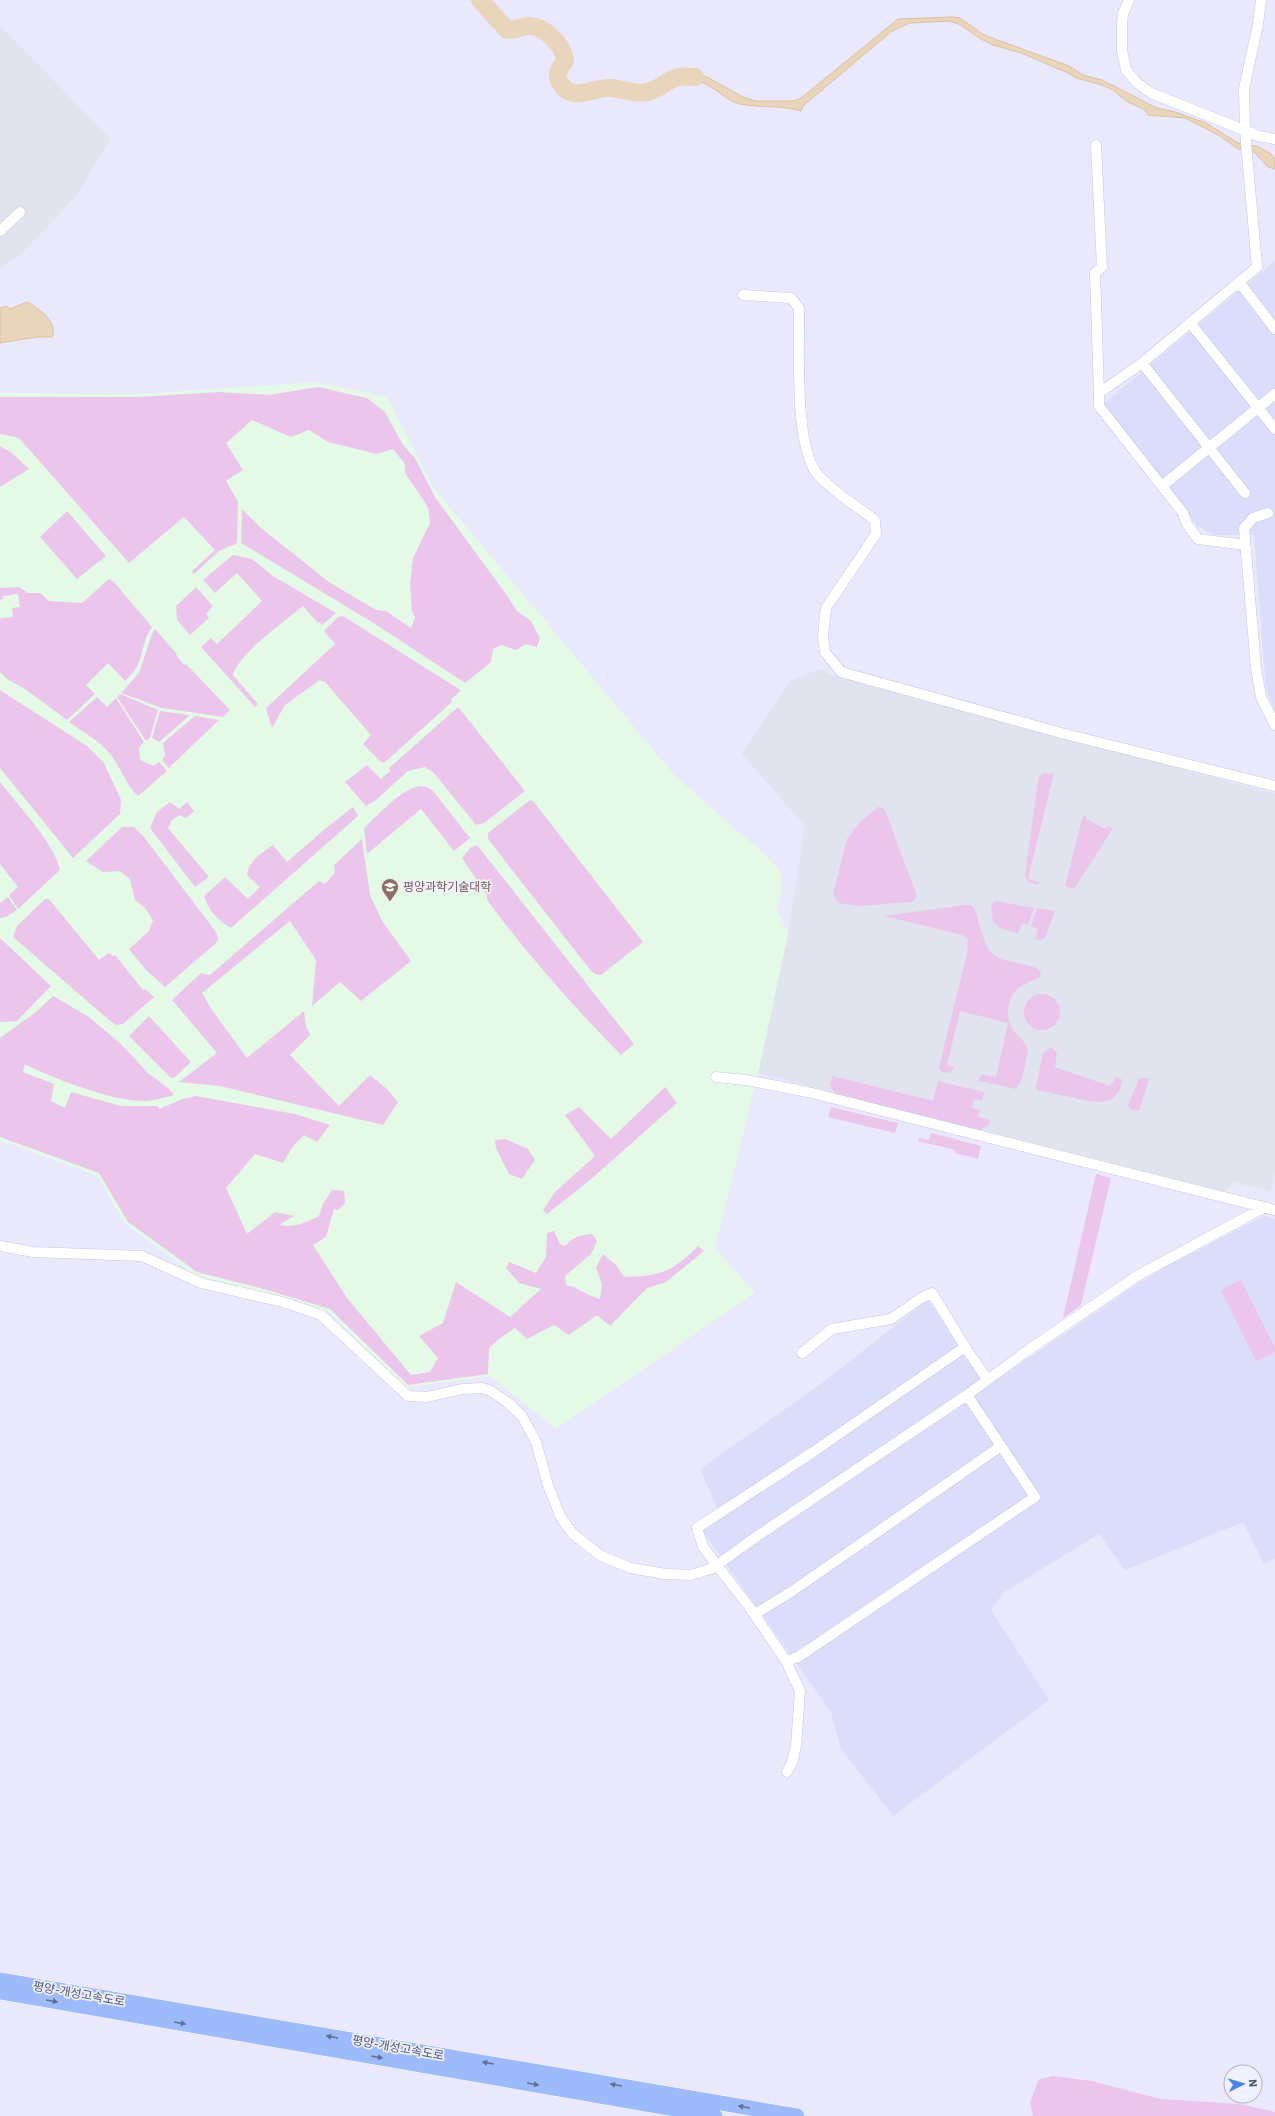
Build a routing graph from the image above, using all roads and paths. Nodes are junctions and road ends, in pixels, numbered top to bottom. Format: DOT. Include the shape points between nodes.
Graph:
graph roads {
  1 [pos="1129,0"];
  2 [pos="1260,0"];
  3 [pos="1245,131"];
  4 [pos="1275,140"];
  5 [pos="1096,146"];
  6 [pos="20,212"];
  7 [pos="0,231"];
  8 [pos="1240,283"];
  9 [pos="742,295"];
  10 [pos="1191,324"];
  11 [pos="1275,329"];
  12 [pos="1142,363"];
  13 [pos="1099,393"];
  14 [pos="1275,394"];
  15 [pos="1258,408"];
  16 [pos="1275,429"];
  17 [pos="1209,446"];
  18 [pos="1162,486"];
  19 [pos="1245,493"];
  20 [pos="1268,513"];
  21 [pos="1245,545"];
  22 [pos="1275,725"];
  23 [pos="1275,786"];
  24 [pos="716,1077"];
  25 [pos="1265,1207"];
  26 [pos="1275,1210"];
  27 [pos="0,1246"];
  28 [pos="965,1347"];
  29 [pos="802,1353"];
  30 [pos="987,1378"];
  31 [pos="967,1394"];
  32 [pos="1001,1446"];
  33 [pos="717,1566"];
  34 [pos="755,1614"];
  35 [pos="786,1661"];
  36 [pos="787,1772"];
  37 [pos="0,1980"];
  38 [pos="0,1992"];
  39 [pos="715,2116"];
  40 [pos="796,2116"];
  1 -- 3 [label="street" via="1123,14 1122,50 1126,70 1137,83 1151,93"];
  2 -- 3 [label="street" via="1258,24 1244,89"];
  3 -- 4 [label="street"];
  3 -- 8 [label="street" via="1257,267"];
  5 -- 13 [label="street" via="1102,267 1096,273"];
  6 -- 7 [label="street"];
  8 -- 10 [label="street"];
  8 -- 11 [label="street"];
  9 -- 23 [label="street" via="791,298 799,308 800,419 810,463 819,476 875,520 876,534 826,608 822,636 825,652 841,672 1061,733"];
  10 -- 12 [label="street"];
  10 -- 15 [label="street"];
  12 -- 13 [label="street"];
  12 -- 17 [label="street"];
  13 -- 18 [label="street" via="1099,406"];
  14 -- 15 [label="street"];
  15 -- 16 [label="street"];
  15 -- 17 [label="street"];
  17 -- 18 [label="street"];
  17 -- 19 [label="street"];
  18 -- 21 [label="street" via="1183,513 1198,539"];
  20 -- 21 [label="street" via="1253,518 1244,528"];
  21 -- 22 [label="street" via="1256,668 1261,697"];
  24 -- 25 [label="street" via="808,1092"];
  25 -- 26 [label="street"];
  25 -- 30 [label="street" via="1137,1276"];
  27 -- 33 [label="street" via="33,1252 142,1256 201,1283 283,1302 321,1314 408,1396 427,1397 462,1389 482,1388 507,1402 522,1416 536,1442 548,1485 561,1518 573,1534 601,1556 631,1568 665,1574 691,1575"];
  28 -- 29 [label="street" via="932,1293 892,1319 832,1329"];
  28 -- 30 [label="street"];
  28 -- 33 [label="street" via="697,1528 703,1547"];
  30 -- 31 [label="street"];
  31 -- 32 [label="street"];
  31 -- 33 [label="street"];
  32 -- 34 [label="street"];
  32 -- 35 [label="street" via="1035,1497 798,1657"];
  33 -- 34 [label="street"];
  34 -- 35 [label="street"];
  35 -- 36 [label="street" via="800,1691 796,1746"];
  40 -- 37 [label="highway, 평양-개성고속도로, one-way"];
  38 -- 39 [label="highway, 평양-개성고속도로, one-way"];
}
